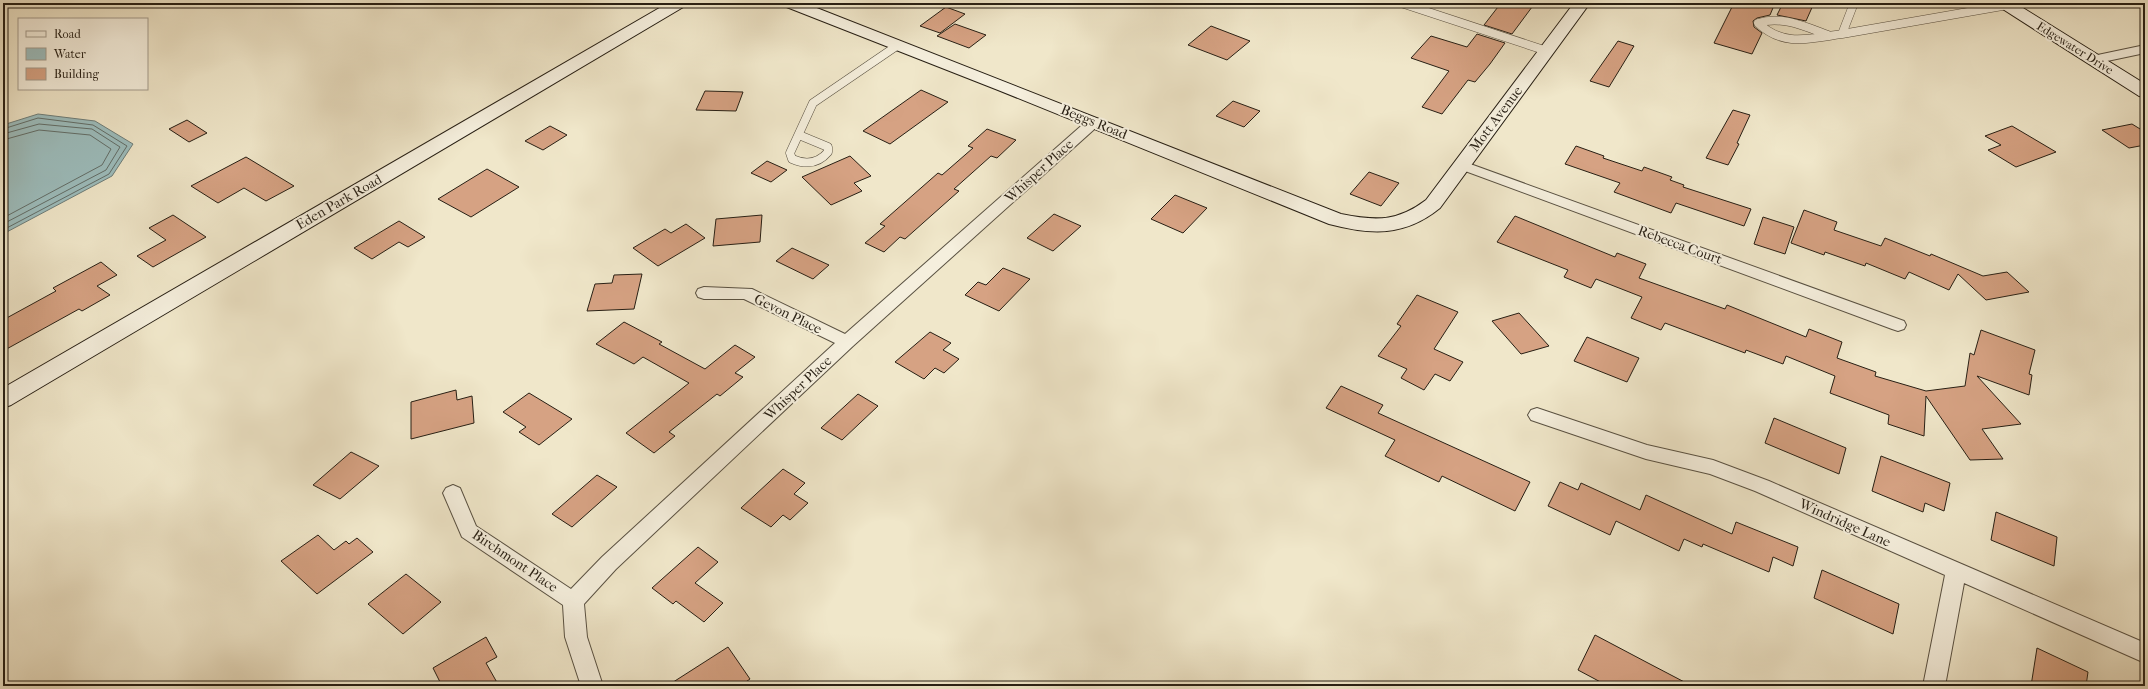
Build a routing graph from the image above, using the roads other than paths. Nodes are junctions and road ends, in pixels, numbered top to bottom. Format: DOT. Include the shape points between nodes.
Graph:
graph roads {
  1 [pos="790,3"];
  2 [pos="1401,3"];
  3 [pos="1582,3"];
  4 [pos="1854,3"];
  5 [pos="678,4"];
  6 [pos="2006,4"];
  7 [pos="1842,34"];
  8 [pos="1828,35"];
  9 [pos="898,45"];
  10 [pos="2145,49"];
  11 [pos="1547,51"];
  12 [pos="2094,60"];
  13 [pos="2145,92"];
  14 [pos="1094,122"];
  15 [pos="799,135"];
  16 [pos="1462,165"];
  17 [pos="1400,224"];
  18 [pos="704,293"];
  19 [pos="1898,325"];
  20 [pos="847,342"];
  21 [pos="3,399"];
  22 [pos="1537,415"];
  23 [pos="453,493"];
  24 [pos="1956,572"];
  25 [pos="574,601"];
  26 [pos="2145,653"];
  27 [pos="592,686"];
  28 [pos="1934,686"];
  1 -- 9 [label="street, Beggs Road"];
  2 -- 11 [label="lane"];
  3 -- 11 [label="street, Mott Avenue"];
  4 -- 7 [label="lane"];
  5 -- 21 [label="street, Eden Park Road"];
  6 -- 7 [label="lane"];
  6 -- 12 [label="street, Edgewater Drive"];
  7 -- 8 [label="lane"];
  8 -- 8 [label="lane" via="1818,39 1789,38 1758,23 1764,20 1778,20"];
  9 -- 14 [label="street, Beggs Road"];
  9 -- 15 [label="lane" via="816,100"];
  10 -- 12 [label="street"];
  11 -- 16 [label="street, Mott Avenue"];
  12 -- 13 [label="street, Edgewater Drive"];
  14 -- 17 [label="street, Beggs Road" via="1336,219 1360,225"];
  14 -- 20 [label="street, Whisper Place"];
  15 -- 15 [label="lane" via="790,153 792,159 810,163 822,160 828,152 828,147"];
  16 -- 17 [label="street, Mott Avenue" via="1433,204 1420,216"];
  16 -- 19 [label="street, Rebecca Court"];
  18 -- 20 [label="street, Gevon Place" via="746,293"];
  20 -- 25 [label="street, Whisper Place" via="609,563"];
  22 -- 24 [label="street, Windridge Lane" via="1646,452 1713,467"];
  23 -- 25 [label="street, Birchmont Place" via="469,531"];
  24 -- 26 [label="street, Windridge Lane"];
  24 -- 28 [label="street"];
  25 -- 27 [label="street" via="576,637"];
}
